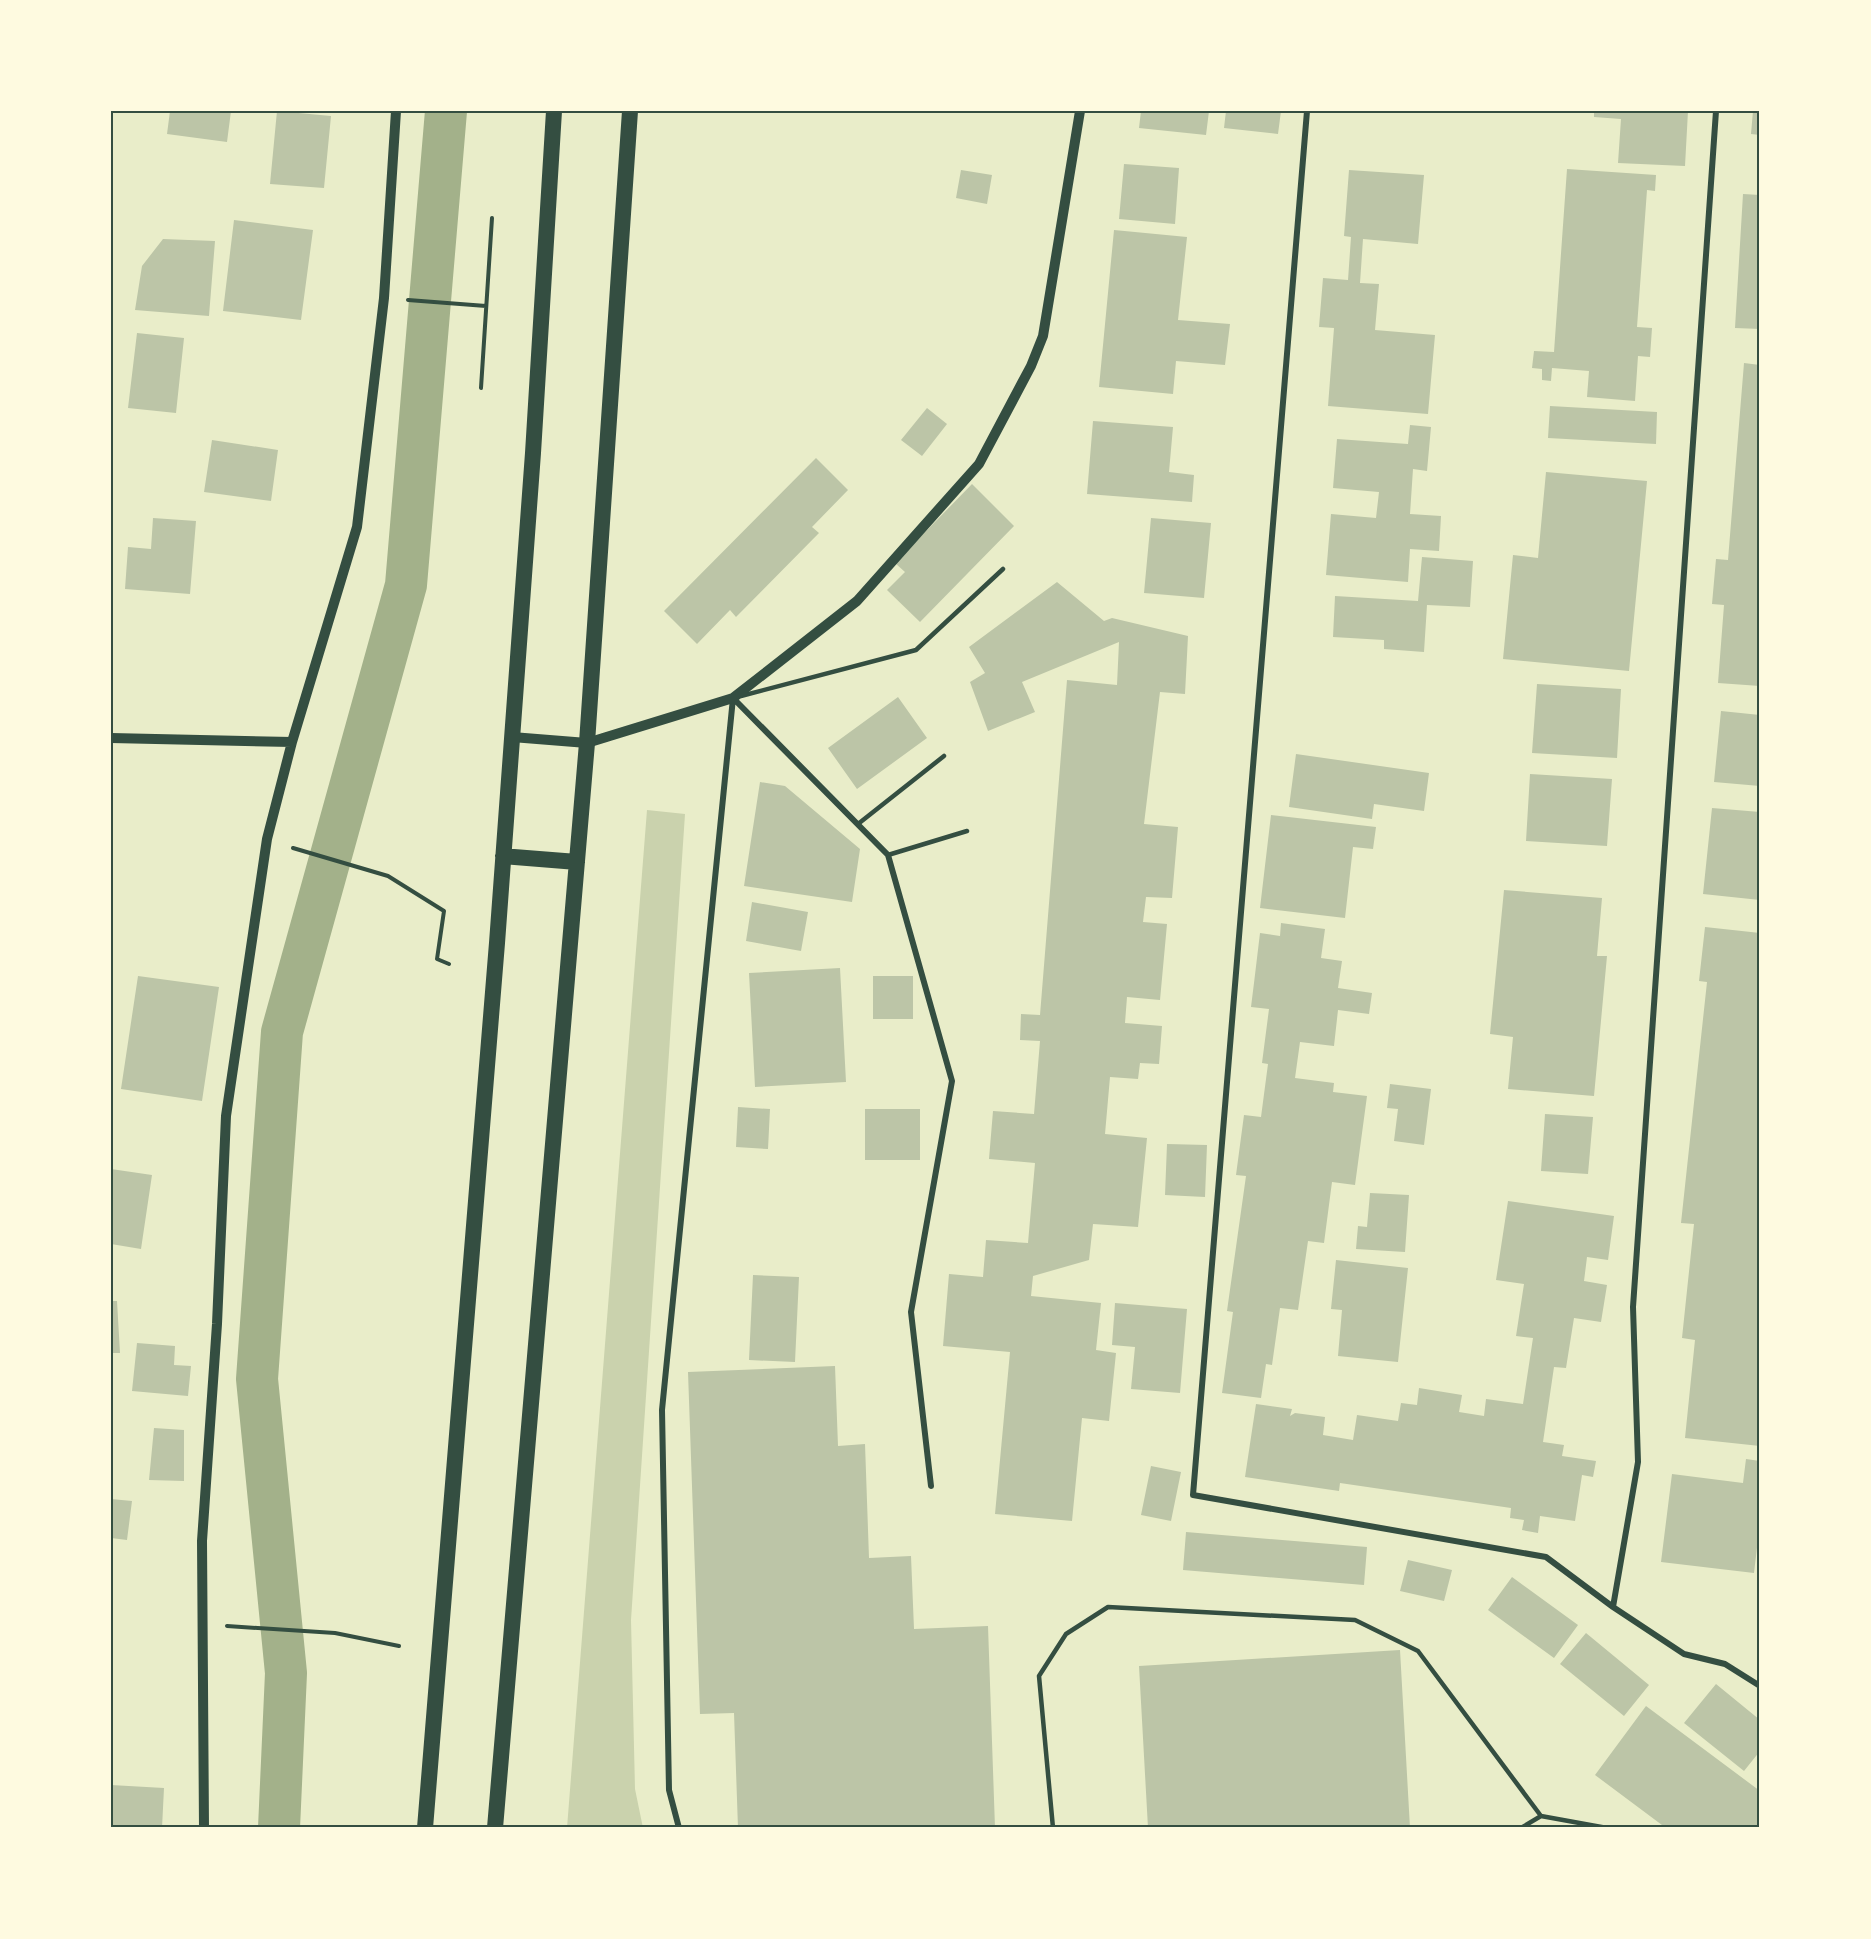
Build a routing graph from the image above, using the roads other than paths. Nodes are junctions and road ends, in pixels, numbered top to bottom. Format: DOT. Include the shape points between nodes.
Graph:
graph roads {
  1 [pos="396,111"];
  2 [pos="554,111"];
  3 [pos="630,111"];
  4 [pos="1080,111"];
  5 [pos="1307,111"];
  6 [pos="1716,111"];
  7 [pos="1003,569"];
  8 [pos="733,698"];
  9 [pos="512,737"];
  10 [pos="111,738"];
  11 [pos="292,742"];
  12 [pos="587,743"];
  13 [pos="944,756"];
  14 [pos="858,824"];
  15 [pos="966,831"];
  16 [pos="888,855"];
  17 [pos="503,856"];
  18 [pos="577,862"];
  19 [pos="931,1486"];
  20 [pos="1613,1607"];
  21 [pos="1760,1686"];
  22 [pos="1541,1816"];
  23 [pos="204,1828"];
  24 [pos="425,1828"];
  25 [pos="495,1828"];
  26 [pos="679,1828"];
  27 [pos="1053,1828"];
  28 [pos="1521,1828"];
  29 [pos="1607,1828"];
  1 -- 11 [label="street" via="384,298 357,527"];
  2 -- 9 [label="highway"];
  3 -- 12 [label="highway"];
  4 -- 8 [label="street" via="1043,336 979,464 857,601"];
  5 -- 20 [label="street" via="1193,1495 1546,1557"];
  6 -- 20 [label="street" via="1633,1307 1638,1462"];
  7 -- 8 [label="lane" via="916,650"];
  8 -- 12 [label="street"];
  8 -- 14 [label="street"];
  8 -- 26 [label="street" via="662,1410 669,1790"];
  9 -- 12 [label="street"];
  9 -- 17 [label="highway"];
  10 -- 11 [label="street"];
  11 -- 23 [label="street" via="259,882 226,1116 202,1541"];
  12 -- 18 [label="highway"];
  13 -- 14 [label="lane"];
  14 -- 16 [label="street"];
  15 -- 16 [label="lane"];
  16 -- 19 [label="street" via="952,1081 911,1312"];
  17 -- 18 [label="highway"];
  17 -- 24 [label="highway"];
  18 -- 25 [label="highway"];
  20 -- 21 [label="street" via="1684,1654 1725,1664"];
  22 -- 27 [label="lane" via="1418,1651 1355,1620 1108,1607 1066,1634 1039,1676"];
  22 -- 28 [label="lane"];
  22 -- 29 [label="lane"];
}
